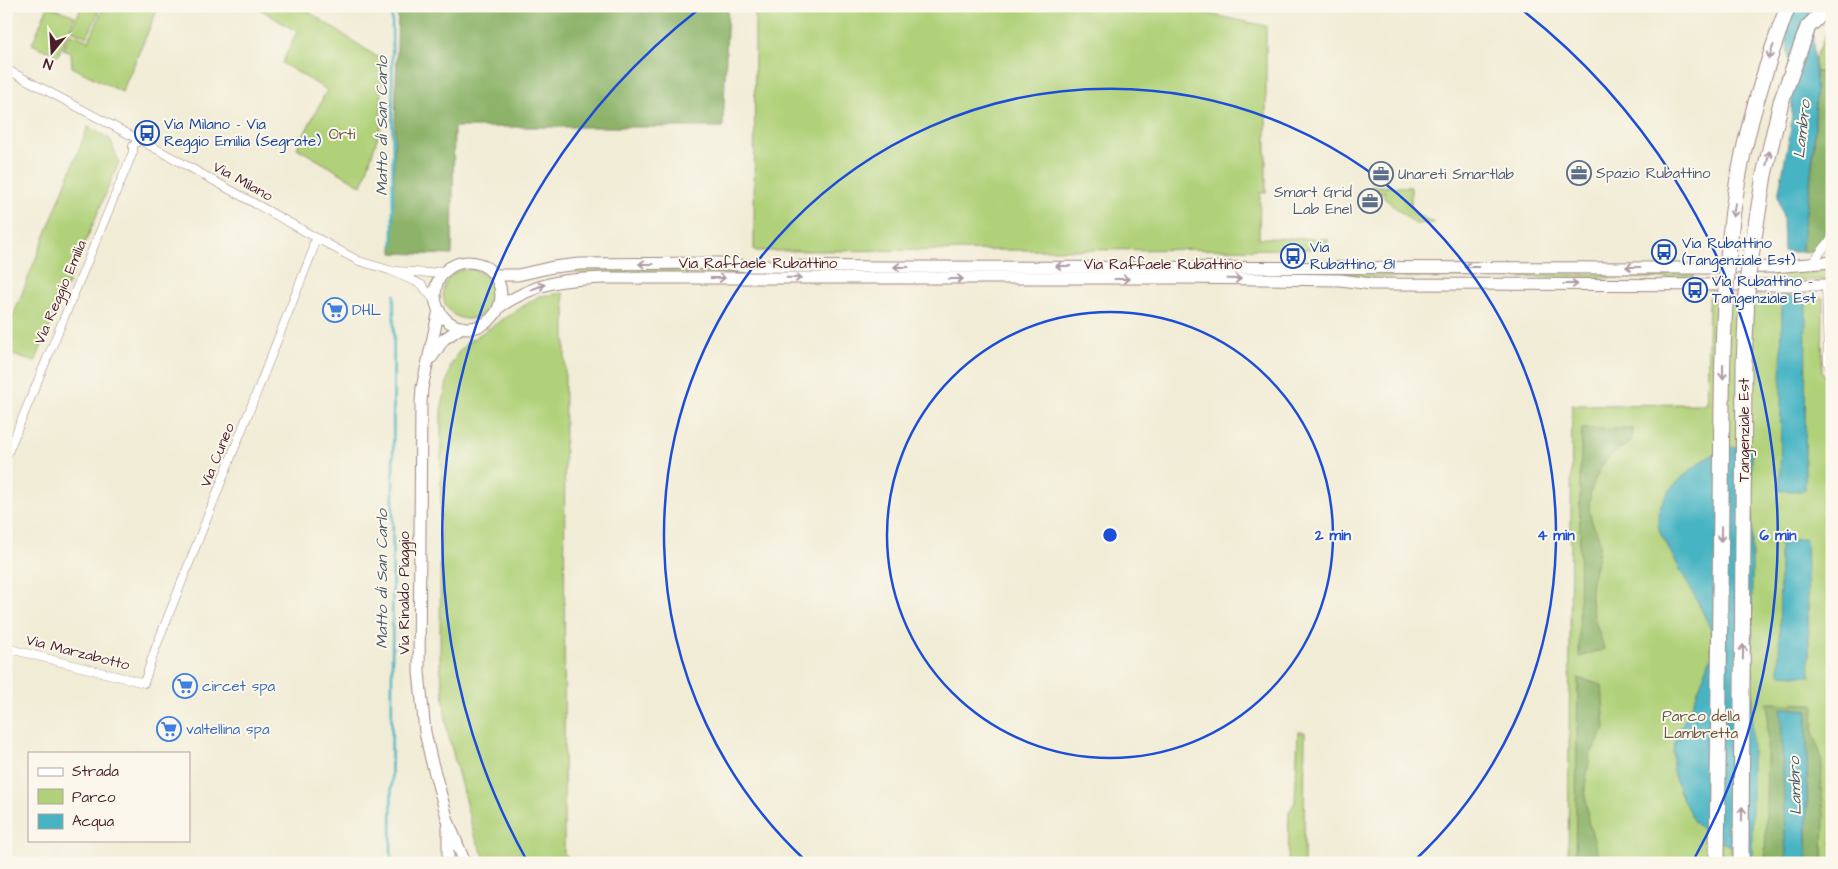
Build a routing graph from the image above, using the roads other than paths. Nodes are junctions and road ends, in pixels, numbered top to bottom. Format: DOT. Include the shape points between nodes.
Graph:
graph roads {
  1 [pos="1788,6"];
  2 [pos="1817,6"];
  3 [pos="1829,6"];
  4 [pos="1808,27"];
  5 [pos="6,69"];
  6 [pos="139,139"];
  7 [pos="1832,238"];
  8 [pos="318,240"];
  9 [pos="1832,262"];
  10 [pos="1811,264"];
  11 [pos="389,270"];
  12 [pos="445,270"];
  13 [pos="495,275"];
  14 [pos="1829,284"];
  15 [pos="436,305"];
  16 [pos="499,307"];
  17 [pos="1832,307"];
  18 [pos="1828,319"];
  19 [pos="462,327"];
  20 [pos="429,362"];
  21 [pos="1832,375"];
  22 [pos="6,457"];
  23 [pos="6,648"];
  24 [pos="144,683"];
  25 [pos="448,821"];
  26 [pos="448,863"];
  27 [pos="465,863"];
  28 [pos="1717,863"];
  29 [pos="1741,863"];
  1 -- 28 [label="highway, Tangenziale Est, one-way, bridge" via="1752,114 1730,237 1723,360"];
  2 -- 4 [label="highway, Tangenziale Est"];
  3 -- 4 [label="highway"];
  29 -- 4 [label="highway, Tangenziale Est, one-way, bridge" via="1747,284 1764,175 1781,102"];
  5 -- 6 [label="street, Via Milano"];
  6 -- 8 [label="street, Via Milano"];
  6 -- 22 [label="street, Via Reggio Emilia" via="133,146"];
  7 -- 10 [label="street"];
  8 -- 11 [label="street, Via Milano" via="359,261"];
  8 -- 24 [label="street, Via Cuneo" via="313,244"];
  9 -- 10 [label="street, Via Raffaele Rubattino"];
  10 -- 13 [label="street, Via Raffaele Rubattino, one-way" via="1711,268 590,264 553,267 510,276"];
  11 -- 12 [label="street, Via Milano" via="430,273"];
  11 -- 15 [label="street, Via Milano" via="422,285"];
  12 -- 13 [label="street" via="452,264 474,262"];
  12 -- 15 [label="street" via="435,288"];
  13 -- 16 [label="street" via="500,290"];
  16 -- 14 [label="street, Via Raffaele Rubattino, one-way" via="540,285 573,279 607,278 1185,278 1340,280 1371,284"];
  14 -- 18 [label="street"];
  15 -- 19 [label="street" via="448,321"];
  15 -- 20 [label="street, Via Rinaldo Piaggio"];
  16 -- 19 [label="street, Via Raffaele Rubattino" via="483,324"];
  17 -- 18 [label="street"];
  18 -- 21 [label="street" via="1828,362"];
  19 -- 20 [label="street, Via Rinaldo Piaggio" via="444,339"];
  20 -- 25 [label="street, Via Rinaldo Piaggio" via="422,388 420,426 419,672 425,732"];
  23 -- 24 [label="street, Via Marzabotto"];
  25 -- 26 [label="street, Via Rinaldo Piaggio"];
  25 -- 27 [label="street, Via Rinaldo Piaggio"];
}
